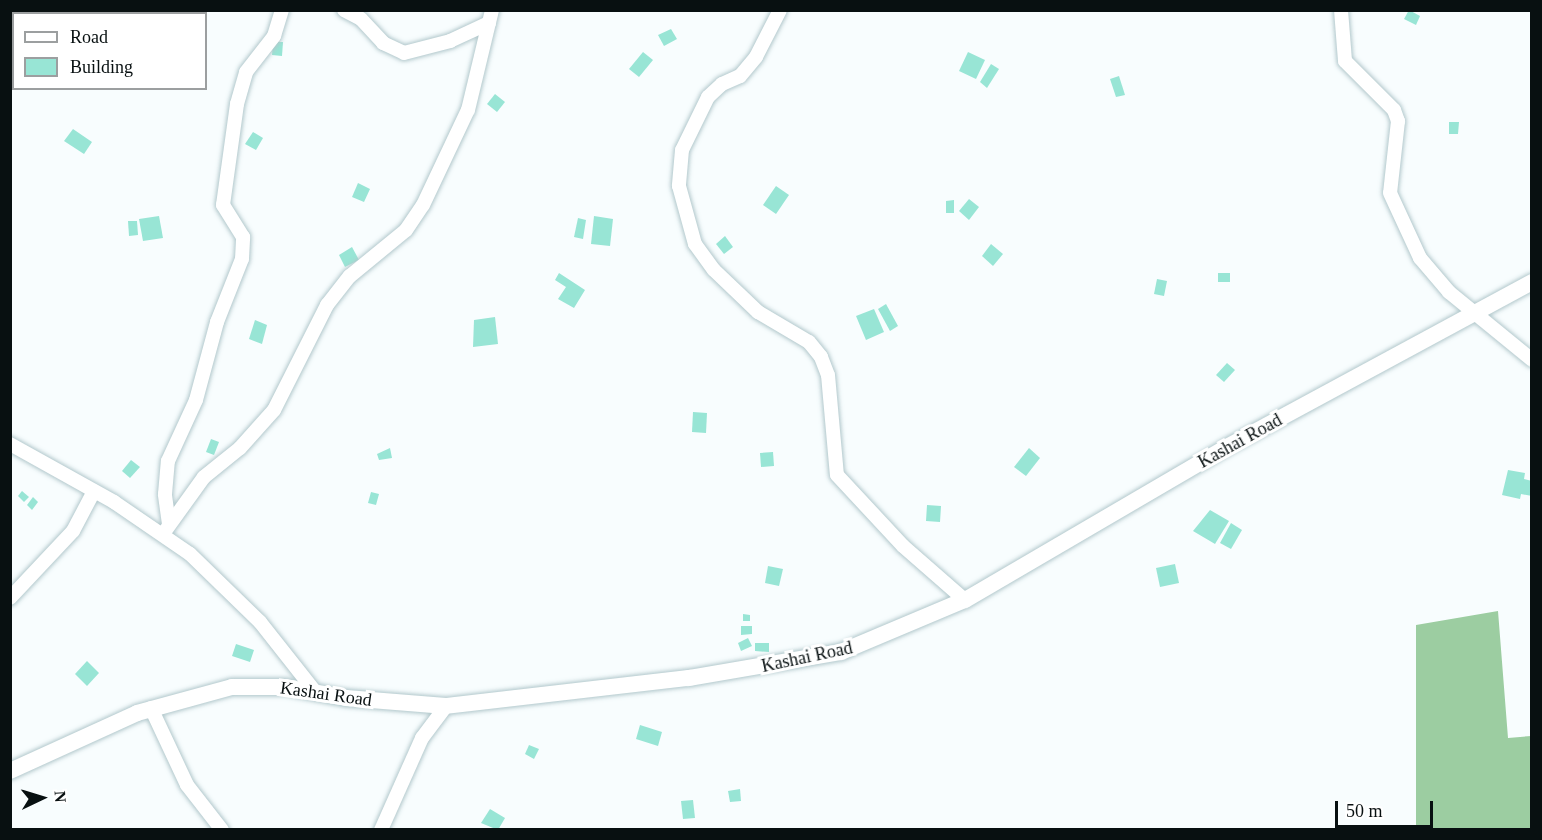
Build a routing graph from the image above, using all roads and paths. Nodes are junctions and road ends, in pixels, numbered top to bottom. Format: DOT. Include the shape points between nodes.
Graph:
graph roads {
  1 [pos="282,10"];
  2 [pos="344,10"];
  3 [pos="780,10"];
  4 [pos="1341,10"];
  5 [pos="490,17"];
  6 [pos="1532,282"];
  7 [pos="1474,314"];
  8 [pos="1532,360"];
  9 [pos="10,444"];
  10 [pos="94,491"];
  11 [pos="166,529"];
  12 [pos="10,598"];
  13 [pos="965,600"];
  14 [pos="316,693"];
  15 [pos="446,706"];
  16 [pos="151,708"];
  17 [pos="10,771"];
  18 [pos="222,830"];
  19 [pos="381,830"];
  1 -- 11 [label="street" via="274,36 246,72 237,104 223,205 243,237 242,259 218,322 196,400 168,461"];
  2 -- 5 [label="street" via="361,19 383,43 404,53 450,41"];
  3 -- 13 [label="street" via="756,57 740,76 722,84 708,97 682,150 679,186 695,244 714,270 758,312 803,338 822,357 828,375 837,475 903,546"];
  4 -- 7 [label="street" via="1346,61 1394,110 1398,121 1389,181 1394,208 1420,258"];
  5 -- 11 [label="street" via="468,110 423,205 406,230 350,276 332,298 274,410 240,448 204,477"];
  6 -- 7 [label="street, Kashai Road"];
  7 -- 8 [label="street"];
  7 -- 13 [label="street, Kashai Road" via="1225,448"];
  9 -- 10 [label="street"];
  10 -- 11 [label="street"];
  10 -- 12 [label="street" via="73,531"];
  11 -- 14 [label="street" via="260,622"];
  13 -- 15 [label="street, Kashai Road" via="888,635 806,661"];
  14 -- 15 [label="street, Kashai Road"];
  14 -- 16 [label="street, Kashai Road" via="285,687 232,687"];
  15 -- 19 [label="street" via="422,738"];
  16 -- 17 [label="street, Kashai Road"];
  16 -- 18 [label="street" via="187,785"];
}
